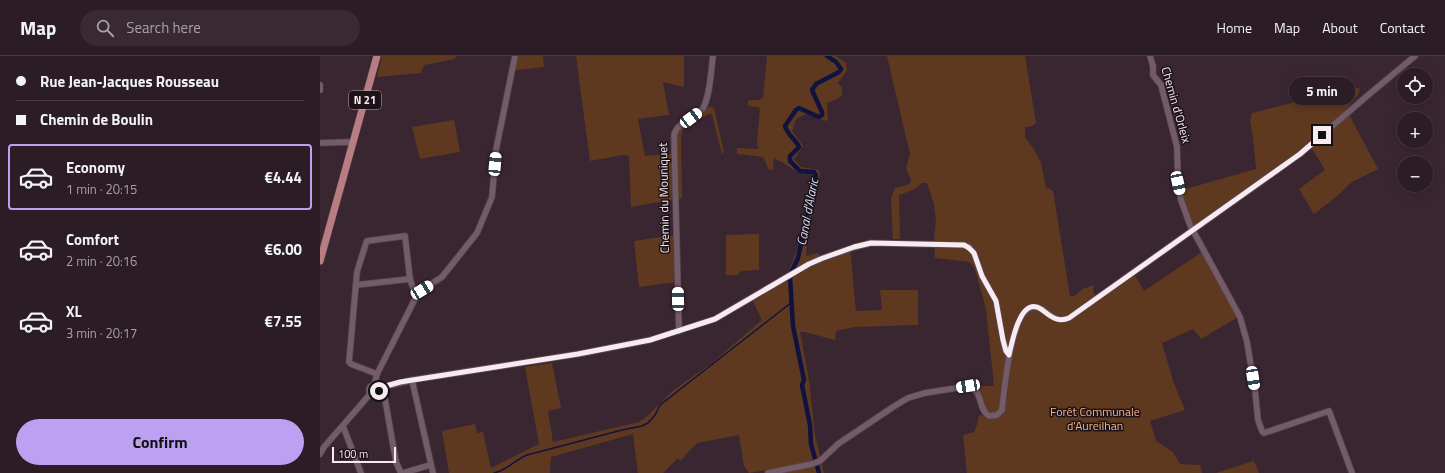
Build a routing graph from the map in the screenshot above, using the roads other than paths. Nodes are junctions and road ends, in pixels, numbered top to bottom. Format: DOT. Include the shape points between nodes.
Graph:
graph roads {
  1 [pos="377,56"];
  2 [pos="515,56"];
  3 [pos="713,56"];
  4 [pos="1150,56"];
  5 [pos="1416,56"];
  6 [pos="320,85"];
  7 [pos="320,90"];
  8 [pos="320,143"];
  9 [pos="353,144"];
  10 [pos="1193,230"];
  11 [pos="320,261"];
  12 [pos="410,279"];
  13 [pos="356,285"];
  14 [pos="416,297"];
  15 [pos="679,330"];
  16 [pos="1009,355"];
  17 [pos="377,374"];
  18 [pos="412,380"];
  19 [pos="377,388"];
  20 [pos="371,393"];
  21 [pos="343,426"];
  22 [pos="320,454"];
  23 [pos="430,465"];
  24 [pos="360,473"];
  25 [pos="402,473"];
  26 [pos="433,473"];
  27 [pos="768,473"];
  28 [pos="1352,473"];
  1 -- 9 [label="main road, N 21"];
  2 -- 14 [label="street" via="496,150 492,196 477,233 442,277"];
  3 -- 15 [label="street, Chemin du Mouniquet" via="703,108 677,126 674,135"];
  4 -- 10 [label="street, Chemin d'Orleix" via="1153,76 1161,85 1177,146 1178,183 1185,213"];
  5 -- 10 [label="street" via="1300,154"];
  6 -- 7 [label="street"];
  8 -- 9 [label="street"];
  9 -- 11 [label="main road, N 21"];
  10 -- 16 [label="street" via="1069,318 1055,319 1040,309 1029,308 1019,318"];
  10 -- 28 [label="street, Chemin d'Orleix" via="1240,317 1247,342 1258,420 1262,431 1264,433 1329,411"];
  12 -- 13 [label="street"];
  12 -- 13 [label="street" via="405,236 367,241 357,272"];
  12 -- 14 [label="street"];
  13 -- 17 [label="street" via="349,362"];
  14 -- 17 [label="street"];
  15 -- 16 [label="street" via="715,319 791,274 823,258 854,247 871,243 964,245 974,253 982,276 996,301 1003,340"];
  15 -- 18 [label="street" via="650,340 578,354"];
  16 -- 27 [label="street" via="1002,410 997,415 989,416 985,413 978,391 968,386 917,395 893,407 838,444 820,461"];
  17 -- 19 [label="street"];
  18 -- 19 [label="street"];
  18 -- 23 [label="street"];
  19 -- 20 [label="street" via="374,394"];
  19 -- 20 [label="street" via="370,388"];
  19 -- 25 [label="street" via="385,398 396,462"];
  20 -- 21 [label="street"];
  21 -- 22 [label="street"];
  21 -- 24 [label="street"];
  23 -- 25 [label="street"];
  23 -- 26 [label="street"];
}
